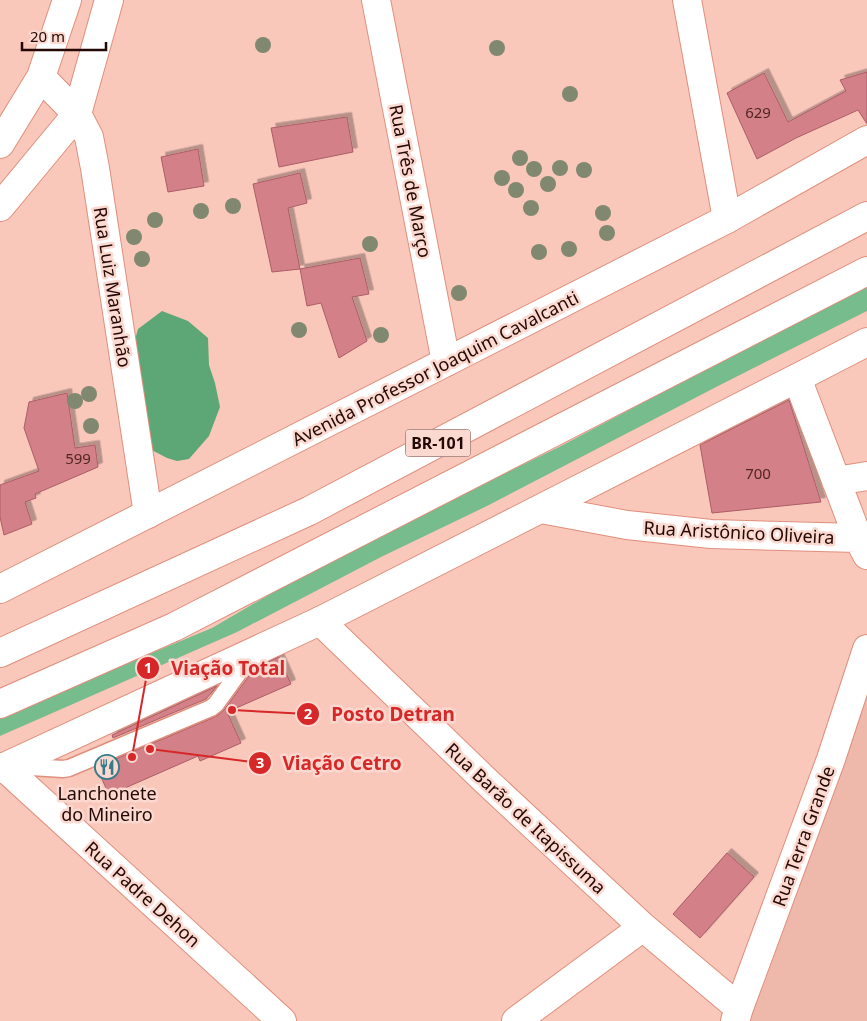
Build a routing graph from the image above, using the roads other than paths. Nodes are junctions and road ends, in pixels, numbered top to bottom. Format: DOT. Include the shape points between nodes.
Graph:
graph roads {
  1 [pos="67,0"];
  2 [pos="109,0"];
  3 [pos="376,0"];
  4 [pos="687,0"];
  5 [pos="42,77"];
  6 [pos="77,114"];
  7 [pos="867,140"];
  8 [pos="0,144"];
  9 [pos="0,207"];
  10 [pos="867,216"];
  11 [pos="727,219"];
  12 [pos="867,271"];
  13 [pos="867,342"];
  14 [pos="446,362"];
  15 [pos="797,378"];
  16 [pos="867,476"];
  17 [pos="836,481"];
  18 [pos="541,509"];
  19 [pos="148,514"];
  20 [pos="862,546"];
  21 [pos="0,589"];
  22 [pos="320,621"];
  23 [pos="867,650"];
  24 [pos="0,653"];
  25 [pos="0,704"];
  26 [pos="4,767"];
  27 [pos="643,927"];
  28 [pos="737,1014"];
  29 [pos="282,1021"];
  30 [pos="516,1021"];
  1 -- 5 [label="main road"];
  2 -- 6 [label="main road"];
  3 -- 14 [label="main road, Rua Três de Março"];
  4 -- 11 [label="main road"];
  5 -- 6 [label="main road, Rua Luiz Maranhão"];
  5 -- 8 [label="main road"];
  6 -- 9 [label="main road"];
  6 -- 19 [label="main road, Rua Luiz Maranhão" via="89,137 96,168"];
  7 -- 11 [label="main road, Avenida Professor Joaquim Cavalcanti"];
  10 -- 24 [label="main road, BR-101" via="309,511"];
  11 -- 14 [label="main road, Avenida Professor Joaquim Cavalcanti"];
  12 -- 25 [label="main road, BR-101" via="174,627"];
  13 -- 15 [label="main road"];
  14 -- 19 [label="main road, Avenida Professor Joaquim Cavalcanti"];
  15 -- 17 [label="main road"];
  15 -- 18 [label="main road"];
  16 -- 17 [label="main road"];
  17 -- 20 [label="main road"];
  18 -- 20 [label="main road, Rua Aristônico Oliveira" via="627,525"];
  18 -- 22 [label="main road"];
  19 -- 21 [label="main road, Avenida Professor Joaquim Cavalcanti"];
  22 -- 26 [label="main road"];
  22 -- 27 [label="main road, Rua Barão de Itapissuma"];
  23 -- 28 [label="main road, Rua Terra Grande" via="831,759"];
  26 -- 29 [label="main road, Rua Padre Dehon"];
  27 -- 28 [label="main road, Rua Barão de Itapissuma"];
  27 -- 30 [label="main road"];
}
